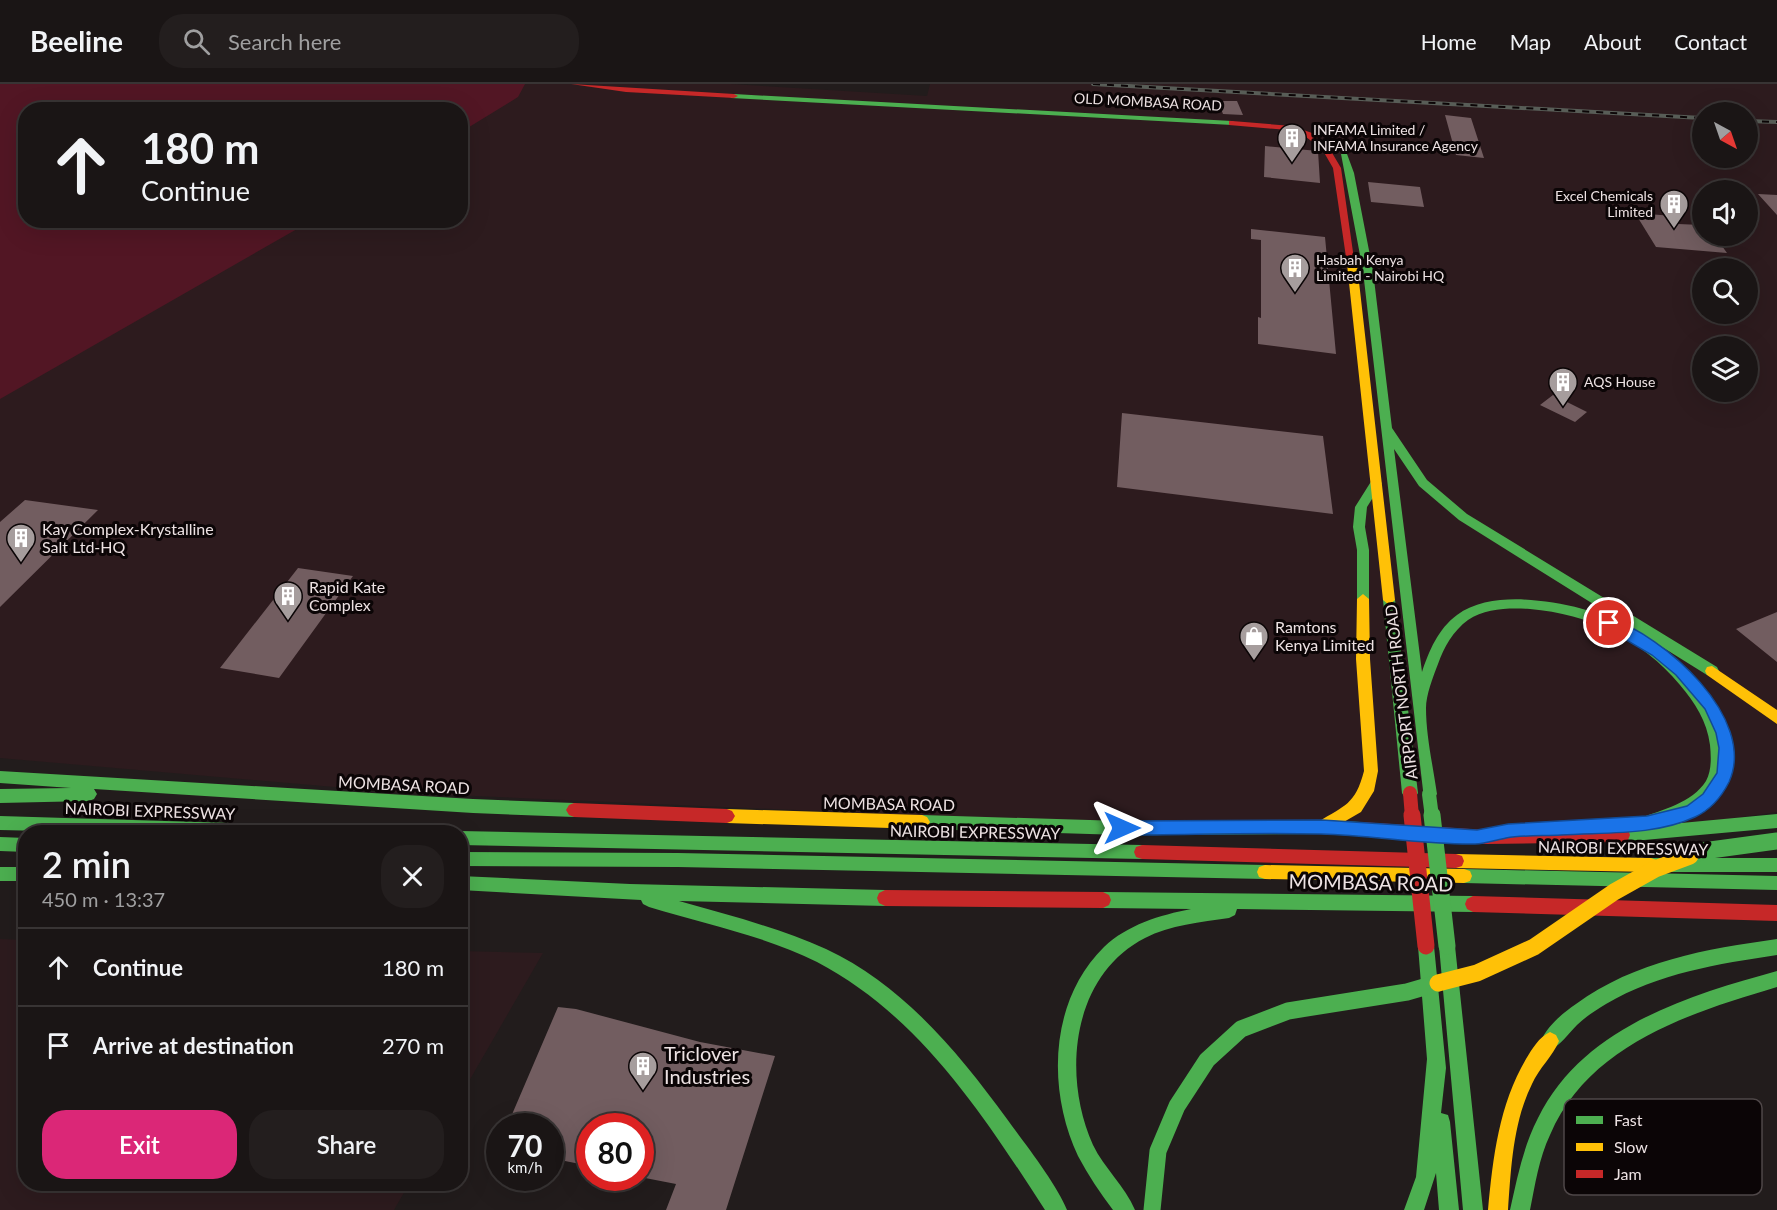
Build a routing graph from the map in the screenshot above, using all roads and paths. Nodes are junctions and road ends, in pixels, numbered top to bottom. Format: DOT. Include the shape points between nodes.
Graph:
graph roads {
  1 [pos="575,84"];
  2 [pos="608,84"];
  3 [pos="1344,173"];
  4 [pos="1353,269"];
  5 [pos="1368,271"];
  6 [pos="1363,362"];
  7 [pos="1379,364"];
  8 [pos="1386,428"];
  9 [pos="1376,483"];
  10 [pos="1419,706"];
  11 [pos="1777,718"];
  12 [pos="0,777"];
  13 [pos="196,789"];
  14 [pos="0,796"];
  15 [pos="1777,822"];
  16 [pos="0,823"];
  17 [pos="66,825"];
  18 [pos="1322,827"];
  19 [pos="1477,837"];
  20 [pos="468,838"];
  21 [pos="1777,841"];
  22 [pos="0,844"];
  23 [pos="18,845"];
  24 [pos="468,859"];
  25 [pos="1777,865"];
  26 [pos="0,874"];
  27 [pos="18,874"];
  28 [pos="468,883"];
  29 [pos="1777,883"];
  30 [pos="630,892"];
  31 [pos="1283,902"];
  32 [pos="1777,913"];
  33 [pos="1777,947"];
  34 [pos="1777,979"];
  35 [pos="1436,1059"];
  36 [pos="1057,1210"];
  37 [pos="1125,1210"];
  38 [pos="1152,1210"];
  39 [pos="1414,1210"];
  40 [pos="1449,1210"];
  41 [pos="1473,1210"];
  42 [pos="1498,1210"];
  43 [pos="1520,1210"];
  1 -- 3 [label="main road, OLD MOMBASA ROAD" via="1274,126 1304,133 1323,144"];
  2 -- 3 [label="main road, OLD MOMBASA ROAD" via="1274,121 1306,128 1332,140 1344,155"];
  3 -- 4 [label="main road, AIRPORT NORTH ROAD"];
  3 -- 5 [label="main road, AIRPORT NORTH ROAD"];
  4 -- 5 [label="main road"];
  4 -- 6 [label="main road, AIRPORT NORTH ROAD"];
  5 -- 7 [label="main road, AIRPORT NORTH ROAD"];
  6 -- 7 [label="main road"];
  6 -- 9 [label="main road, AIRPORT NORTH ROAD"];
  7 -- 8 [label="main road, AIRPORT NORTH ROAD"];
  8 -- 10 [label="main road, AIRPORT NORTH ROAD"];
  8 -- 11 [label="main road" via="1423,483 1463,517 1686,654"];
  9 -- 18 [label="main road" via="1361,507 1359,527 1371,771 1366,791 1356,807"];
  9 -- 35 [label="main road, AIRPORT NORTH ROAD, bridge"];
  10 -- 19 [label="main road" via="1436,651 1462,618 1485,608 1530,604 1609,623 1657,651 1711,705 1724,733 1725,773 1719,787 1691,811 1647,823 1508,831"];
  10 -- 41 [label="main road, AIRPORT NORTH ROAD, bridge"];
  12 -- 13 [label="main road, MOMBASA ROAD"];
  13 -- 14 [label="main road"];
  13 -- 18 [label="main road, MOMBASA ROAD" via="473,806 787,818 1122,828"];
  15 -- 19 [label="main road, MOMBASA ROAD" via="1600,837"];
  16 -- 17 [label="main road, NAIROBI EXPRESSWAY"];
  18 -- 19 [label="main road, MOMBASA ROAD"];
  20 -- 25 [label="main road, NAIROBI EXPRESSWAY" via="1123,851 1492,863"];
  21 -- 38 [label="main road, bridge" via="1703,850 1655,869 1614,891 1534,947 1477,973 1407,992 1288,1011 1241,1029 1207,1059 1178,1106 1158,1151"];
  22 -- 23 [label="main road"];
  24 -- 29 [label="main road, NAIROBI EXPRESSWAY"];
  26 -- 27 [label="main road"];
  28 -- 30 [label="main road, MOMBASA ROAD"];
  30 -- 31 [label="main road, MOMBASA ROAD"];
  30 -- 36 [label="main road" via="762,932 826,958 878,989 910,1018 984,1105"];
  31 -- 32 [label="main road, MOMBASA ROAD"];
  31 -- 37 [label="main road" via="1155,926 1109,953 1078,995 1068,1036 1065,1073 1072,1114 1087,1153"];
  33 -- 42 [label="main road" via="1674,964 1616,986 1573,1016 1550,1038 1514,1106 1501,1160"];
  34 -- 43 [label="main road" via="1664,1014 1603,1051 1559,1097 1547,1118 1529,1161"];
  35 -- 39 [label="main road" via="1427,1168"];
  35 -- 40 [label="main road, AIRPORT NORTH ROAD"];
}
